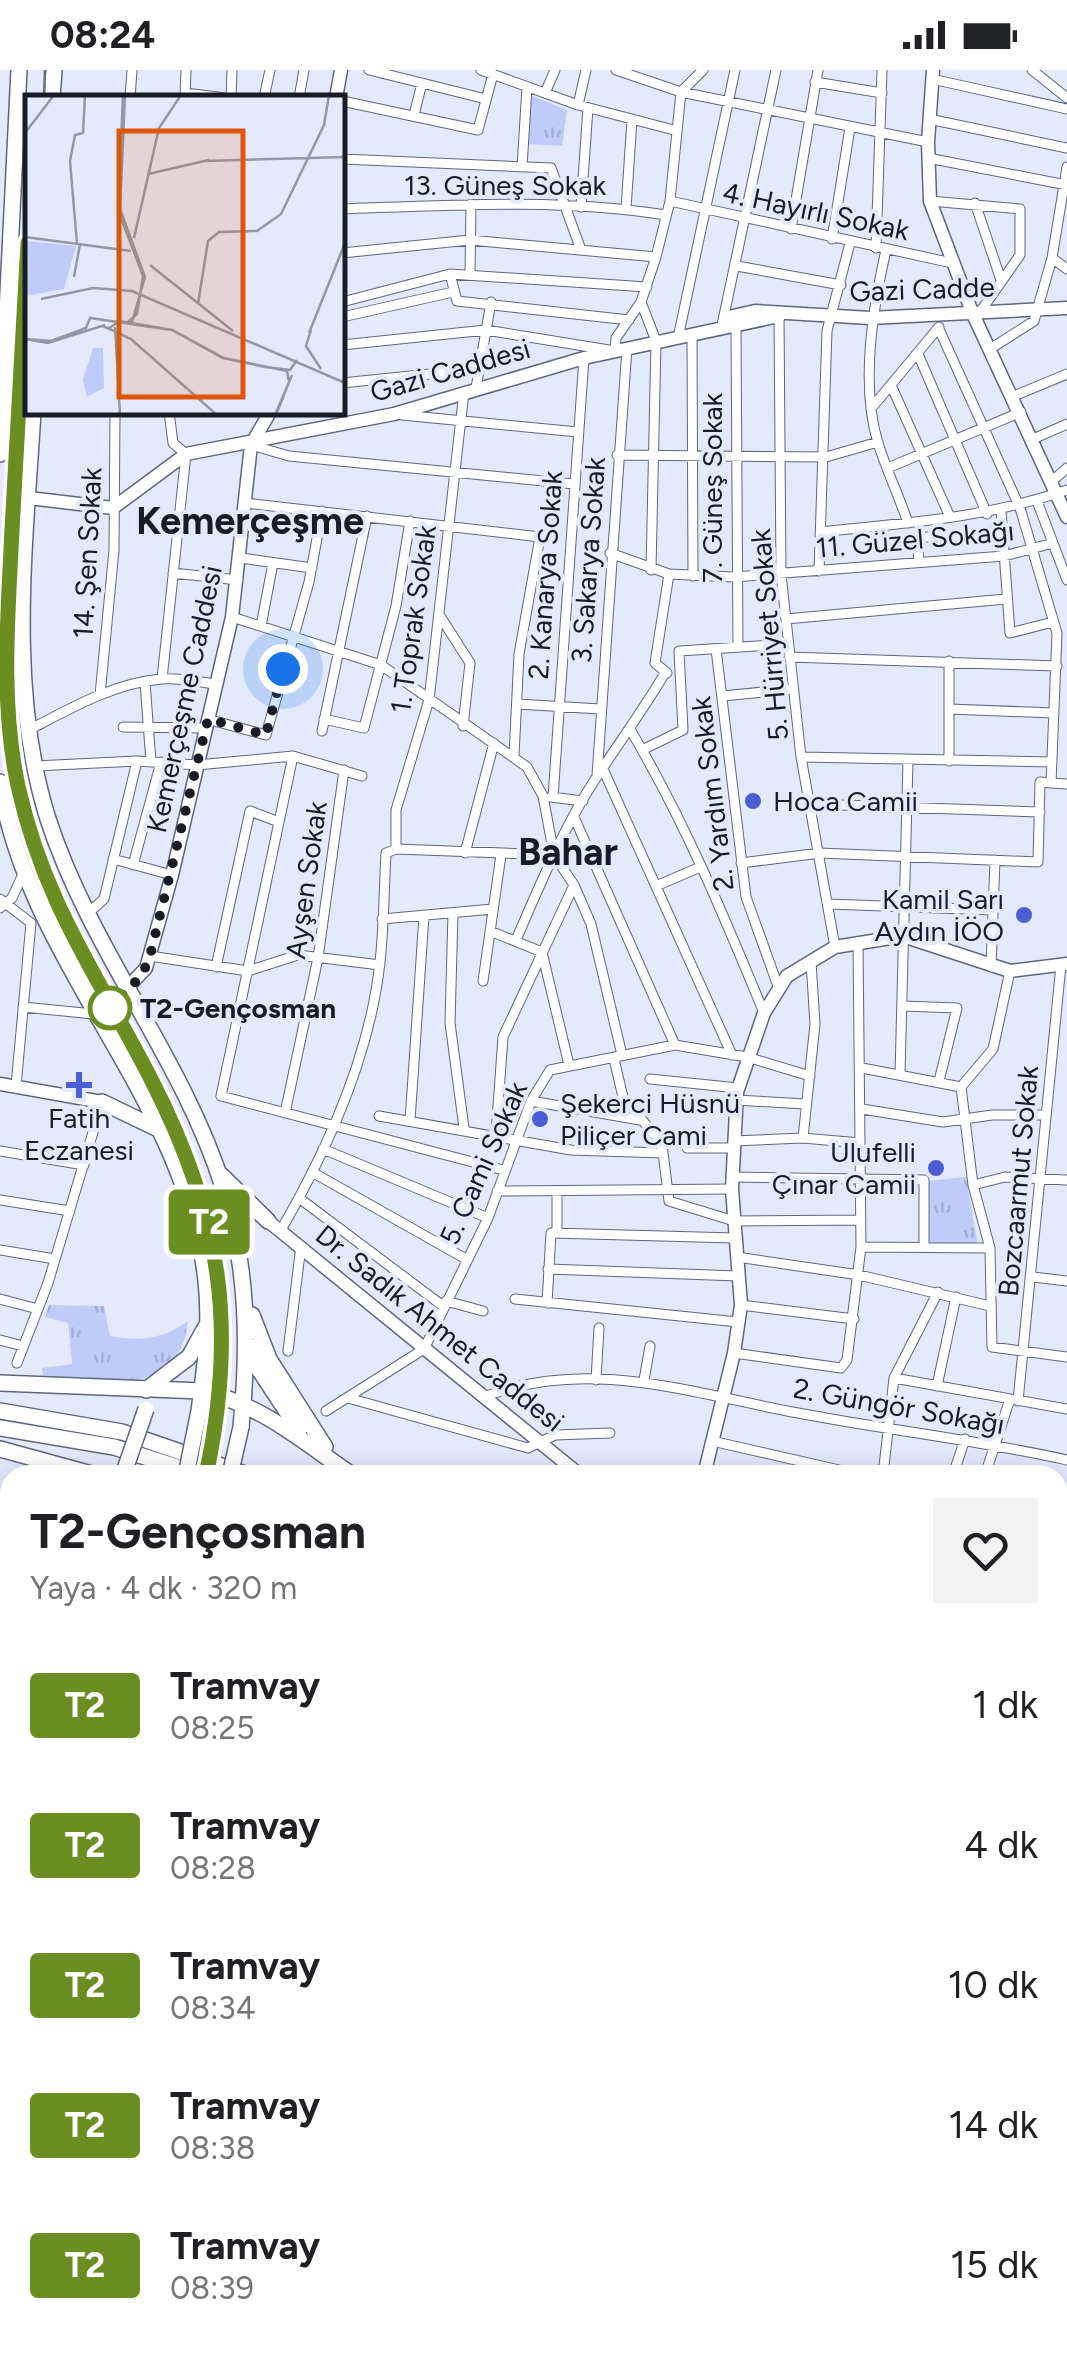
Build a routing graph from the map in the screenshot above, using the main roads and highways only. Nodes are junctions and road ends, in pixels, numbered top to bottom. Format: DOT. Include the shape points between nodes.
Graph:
graph roads {
  1 [pos="19,70"];
  2 [pos="54,70"];
  3 [pos="341,70"];
  4 [pos="932,75"];
  5 [pos="52,95"];
  6 [pos="337,95"];
  7 [pos="5,283"];
  8 [pos="1067,308"];
  9 [pos="976,312"];
  10 [pos="728,328"];
  11 [pos="34,415"];
  12 [pos="268,415"];
  13 [pos="251,445"];
  14 [pos="0,454"];
  15 [pos="1058,489"];
  16 [pos="29,498"];
  17 [pos="1067,517"];
  18 [pos="0,782"];
  19 [pos="0,790"];
  20 [pos="1064,965"];
  21 [pos="126,990"];
  22 [pos="0,1084"];
  23 [pos="138,1089"];
  24 [pos="102,1102"];
  25 [pos="164,1138"];
  26 [pos="218,1172"];
  27 [pos="275,1225"];
  28 [pos="234,1228"];
  29 [pos="245,1296"];
  30 [pos="209,1320"];
  31 [pos="248,1337"];
  32 [pos="0,1383"];
  33 [pos="145,1390"];
  34 [pos="202,1390"];
  35 [pos="244,1401"];
  36 [pos="0,1411"];
  37 [pos="0,1428"];
  38 [pos="307,1442"];
  39 [pos="0,1448"];
  40 [pos="60,1465"];
  41 [pos="126,1465"];
  42 [pos="169,1465"];
  43 [pos="188,1465"];
  44 [pos="219,1465"];
  45 [pos="232,1465"];
  46 [pos="338,1465"];
  47 [pos="342,1465"];
  48 [pos="565,1465"];
  49 [pos="706,1465"];
  1 -- 7 [label="highway"];
  2 -- 5 [label="highway"];
  3 -- 6 [label="main road"];
  4 -- 9 [label="main road" via="930,201"];
  7 -- 14 [label="highway"];
  8 -- 9 [label="main road, Gazi Cadde"];
  9 -- 10 [label="main road, Gazi Cadde" via="832,318 754,311 733,316"];
  9 -- 15 [label="main road"];
  10 -- 13 [label="main road, Gazi Caddesi" via="584,358 394,414"];
  11 -- 16 [label="highway"];
  12 -- 13 [label="main road, Kemerçeşme Caddesi"];
  13 -- 16 [label="main road, Gazi Caddesi" via="186,454 113,508"];
  13 -- 21 [label="main road, Kemerçeşme Caddesi" via="232,616 150,956"];
  15 -- 17 [label="main road"];
  16 -- 21 [label="highway" via="22,647 35,766 68,878"];
  18 -- 19 [label="highway"];
  19 -- 23 [label="highway" via="25,870 71,974"];
  20 -- 49 [label="main road" via="1010,972 903,936 835,947 787,976 740,1056 732,1183 741,1305"];
  21 -- 26 [label="highway"];
  22 -- 24 [label="main road"];
  23 -- 24 [label="highway" via="134,1102"];
  23 -- 25 [label="highway"];
  24 -- 25 [label="highway" via="152,1123"];
  25 -- 30 [label="highway" via="200,1249"];
  26 -- 27 [label="highway"];
  26 -- 28 [label="highway"];
  27 -- 28 [label="highway" via="243,1209"];
  27 -- 48 [label="main road, Dr. Sadık Ahmet Caddesi"];
  28 -- 29 [label="highway"];
  29 -- 31 [label="highway"];
  29 -- 47 [label="highway" via="280,1378 309,1428"];
  30 -- 33 [label="highway" via="189,1357"];
  30 -- 34 [label="highway"];
  31 -- 35 [label="highway"];
  31 -- 38 [label="highway" via="258,1368"];
  32 -- 33 [label="highway"];
  33 -- 34 [label="highway"];
  33 -- 41 [label="highway, bridge" via="146,1409"];
  34 -- 35 [label="highway"];
  34 -- 43 [label="highway, bridge"];
  35 -- 38 [label="highway"];
  35 -- 45 [label="highway, bridge"];
  36 -- 44 [label="highway" via="122,1432"];
  37 -- 42 [label="highway"];
  38 -- 46 [label="highway"];
  39 -- 40 [label="highway"];
}
